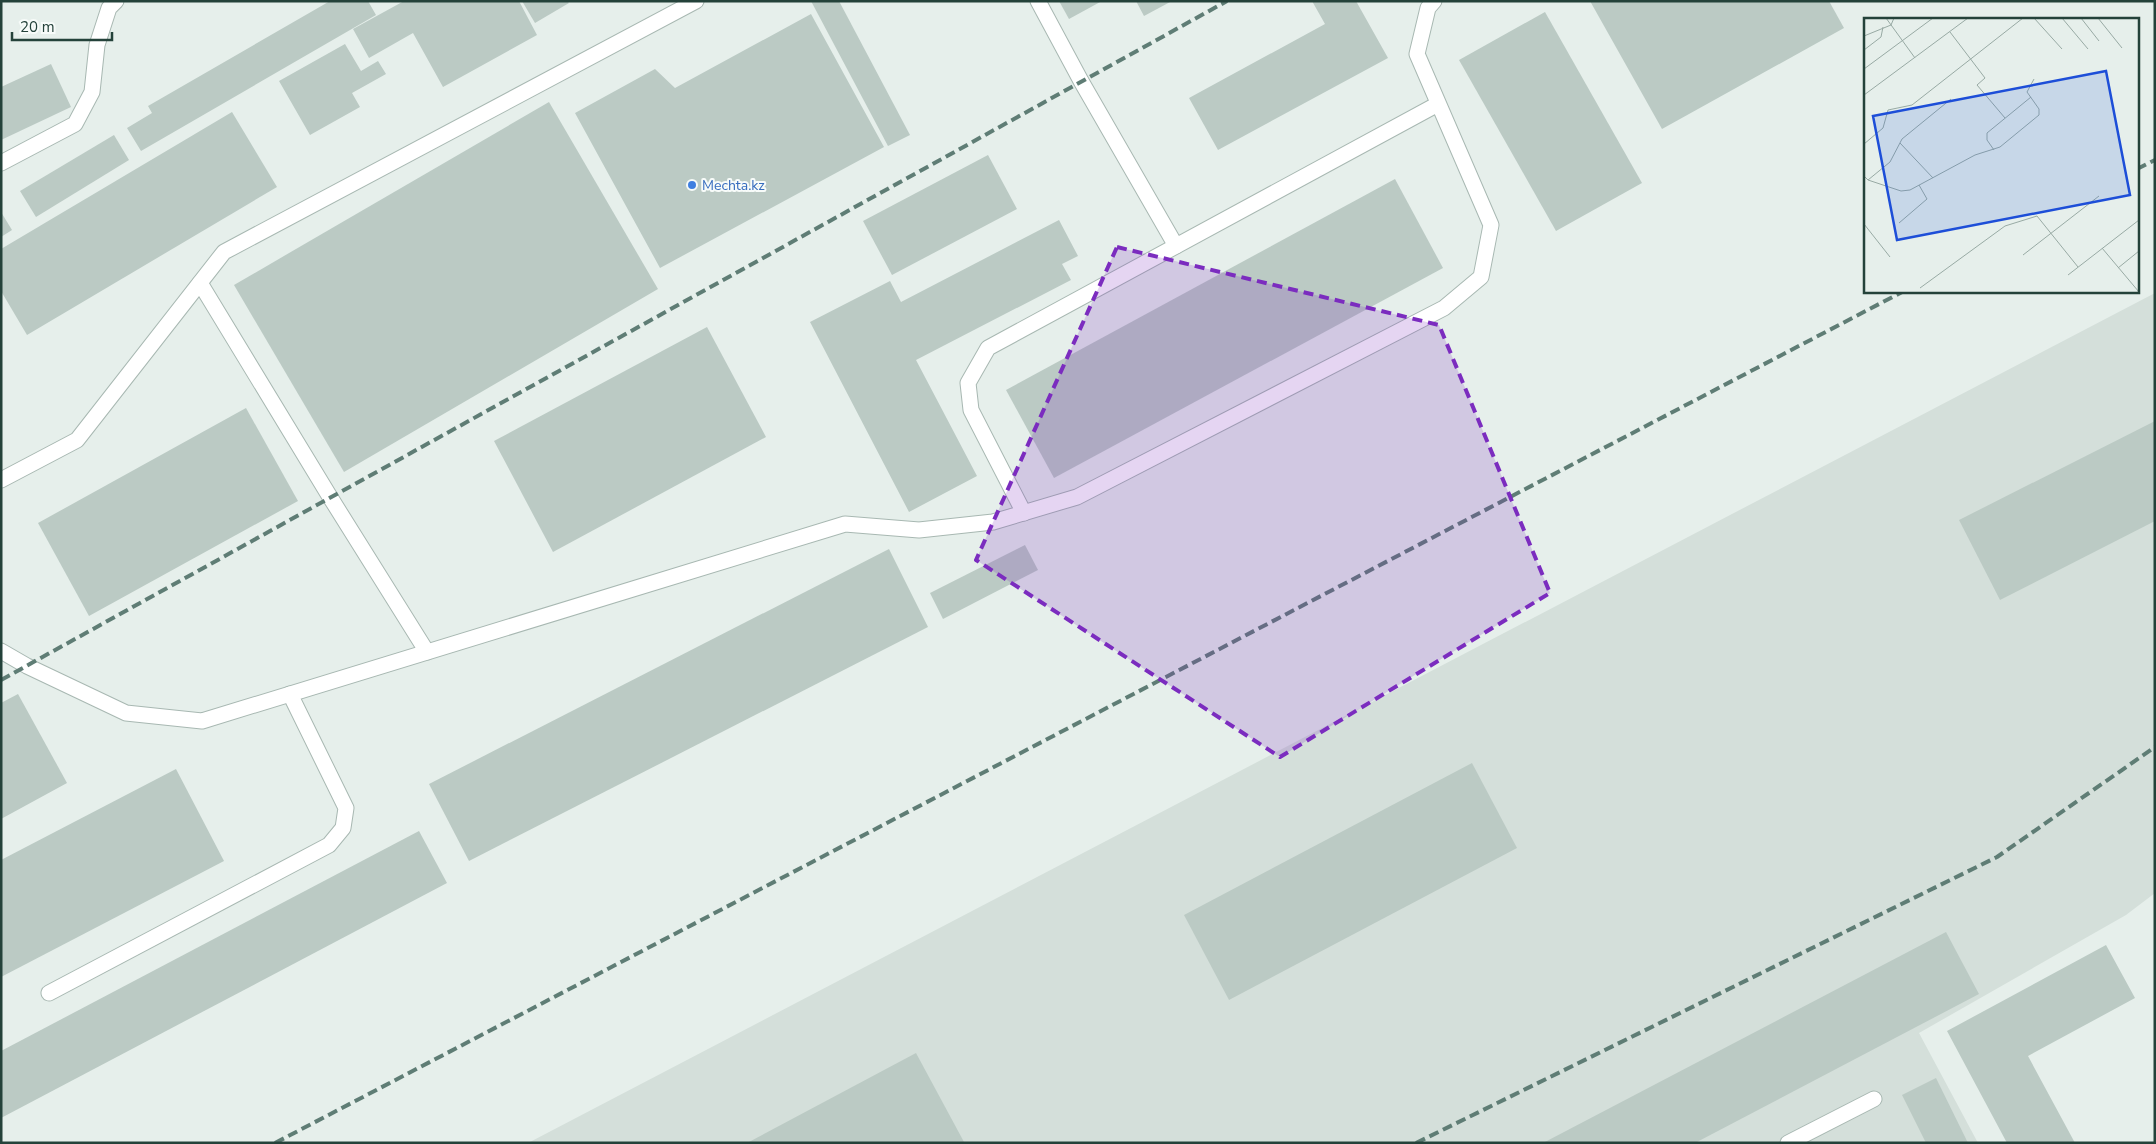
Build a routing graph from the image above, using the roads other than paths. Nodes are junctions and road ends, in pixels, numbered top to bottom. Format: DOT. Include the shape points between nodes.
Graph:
graph roads {
  1 [pos="116,1"];
  2 [pos="696,1"];
  3 [pos="1038,1"];
  4 [pos="1434,1"];
  5 [pos="1438,104"];
  6 [pos="1,163"];
  7 [pos="1176,246"];
  8 [pos="200,282"];
  9 [pos="1,480"];
  10 [pos="1024,513"];
  11 [pos="1,651"];
  12 [pos="427,652"];
  13 [pos="290,694"];
  14 [pos="49,993"];
  15 [pos="1874,1099"];
  16 [pos="1788,1143"];
  1 -- 6 [label="lane" via="109,8 97,45 92,92 75,124"];
  2 -- 8 [label="lane" via="224,252"];
  3 -- 7 [label="lane"];
  4 -- 5 [label="lane" via="1428,8 1417,54"];
  5 -- 7 [label="lane"];
  5 -- 10 [label="lane" via="1491,225 1481,277 1444,308 1076,497"];
  7 -- 10 [label="lane" via="988,348 968,383 971,410"];
  8 -- 9 [label="lane" via="77,440"];
  8 -- 12 [label="lane"];
  10 -- 12 [label="lane" via="993,522 919,530 845,524"];
  11 -- 13 [label="lane" via="126,713 202,721"];
  12 -- 13 [label="lane"];
  13 -- 14 [label="lane" via="346,808 343,828 329,845"];
  15 -- 16 [label="lane"];
}
